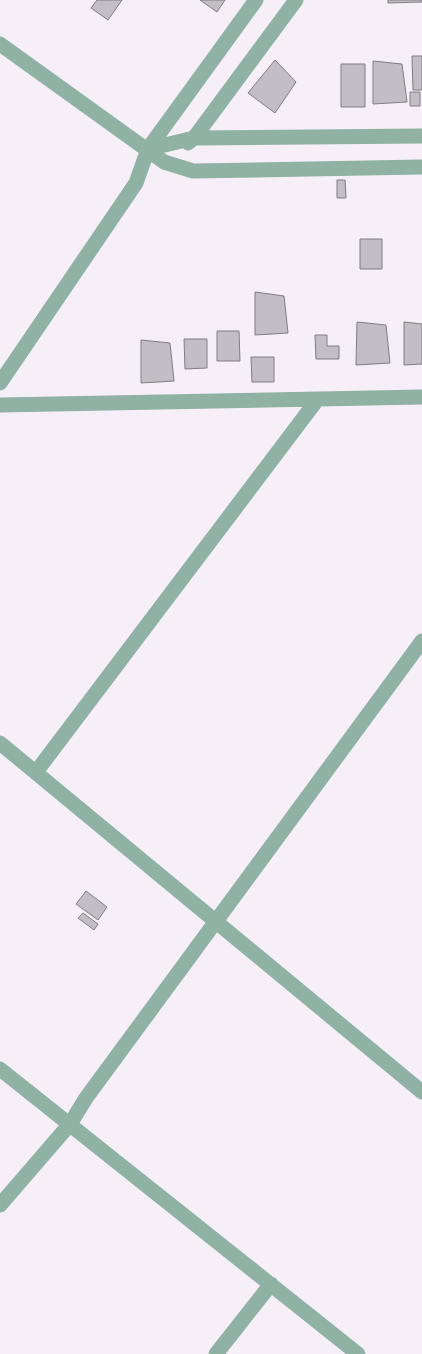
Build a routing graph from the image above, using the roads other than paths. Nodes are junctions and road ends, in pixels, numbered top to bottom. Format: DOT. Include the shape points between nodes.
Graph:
graph roads {
  1 [pos="256,0"];
  2 [pos="296,0"];
  3 [pos="0,44"];
  4 [pos="422,136"];
  5 [pos="194,138"];
  6 [pos="148,149"];
  7 [pos="164,162"];
  8 [pos="422,168"];
  9 [pos="136,183"];
  10 [pos="0,383"];
  11 [pos="422,397"];
  12 [pos="317,400"];
  13 [pos="0,405"];
  14 [pos="422,641"];
  15 [pos="416,656"];
  16 [pos="0,743"];
  17 [pos="36,772"];
  18 [pos="216,921"];
  19 [pos="0,1068"];
  20 [pos="422,1091"];
  21 [pos="70,1124"];
  22 [pos="0,1205"];
  23 [pos="271,1284"];
  24 [pos="216,1354"];
  25 [pos="358,1354"];
  1 -- 6 [label="street"];
  2 -- 5 [label="street"];
  3 -- 6 [label="street"];
  4 -- 5 [label="street"];
  5 -- 6 [label="street"];
  5 -- 7 [label="street"];
  6 -- 7 [label="street"];
  6 -- 9 [label="street"];
  7 -- 8 [label="street" via="193,172"];
  7 -- 9 [label="street"];
  9 -- 10 [label="street"];
  11 -- 12 [label="street"];
  12 -- 13 [label="street"];
  12 -- 17 [label="street"];
  14 -- 15 [label="street"];
  15 -- 18 [label="street"];
  16 -- 17 [label="street"];
  17 -- 18 [label="street"];
  18 -- 20 [label="street"];
  18 -- 21 [label="street"];
  19 -- 21 [label="street"];
  21 -- 22 [label="street"];
  21 -- 23 [label="street"];
  23 -- 24 [label="street"];
  23 -- 25 [label="street"];
}
